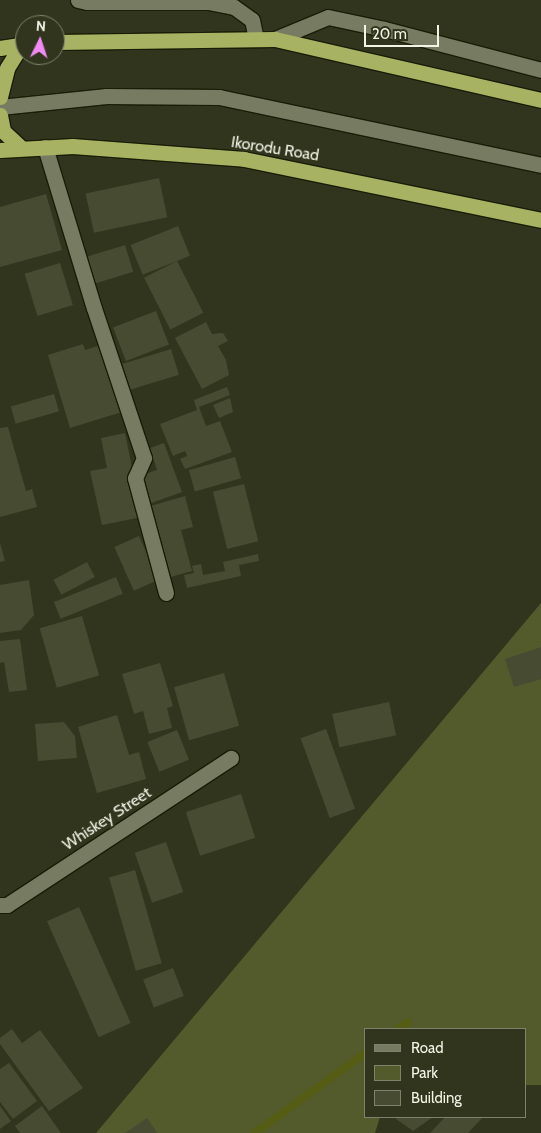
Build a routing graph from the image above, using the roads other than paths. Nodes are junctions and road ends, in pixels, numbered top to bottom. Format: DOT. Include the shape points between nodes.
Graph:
graph roads {
  1 [pos="78,0"];
  2 [pos="275,39"];
  3 [pos="256,40"];
  4 [pos="65,42"];
  5 [pos="15,45"];
  6 [pos="0,48"];
  7 [pos="15,56"];
  8 [pos="541,70"];
  9 [pos="0,97"];
  10 [pos="541,100"];
  11 [pos="0,107"];
  12 [pos="0,115"];
  13 [pos="46,147"];
  14 [pos="21,148"];
  15 [pos="0,150"];
  16 [pos="541,165"];
  17 [pos="541,220"];
  18 [pos="166,593"];
  19 [pos="231,758"];
  20 [pos="0,905"];
  1 -- 3 [label="street" via="208,2 234,7 252,20"];
  2 -- 3 [label="highway"];
  2 -- 8 [label="street" via="328,17"];
  2 -- 10 [label="highway"];
  3 -- 4 [label="highway"];
  5 -- 6 [label="highway"];
  7 -- 9 [label="highway" via="7,68"];
  11 -- 16 [label="street" via="106,96 219,97"];
  12 -- 14 [label="highway" via="3,131"];
  13 -- 14 [label="highway, Ikorodu Road"];
  13 -- 17 [label="highway, Ikorodu Road" via="74,146 244,160"];
  13 -- 18 [label="street" via="94,308 144,458 135,478"];
  14 -- 15 [label="highway, Ikorodu Road"];
  19 -- 20 [label="street, Whiskey Street" via="8,905"];
}
